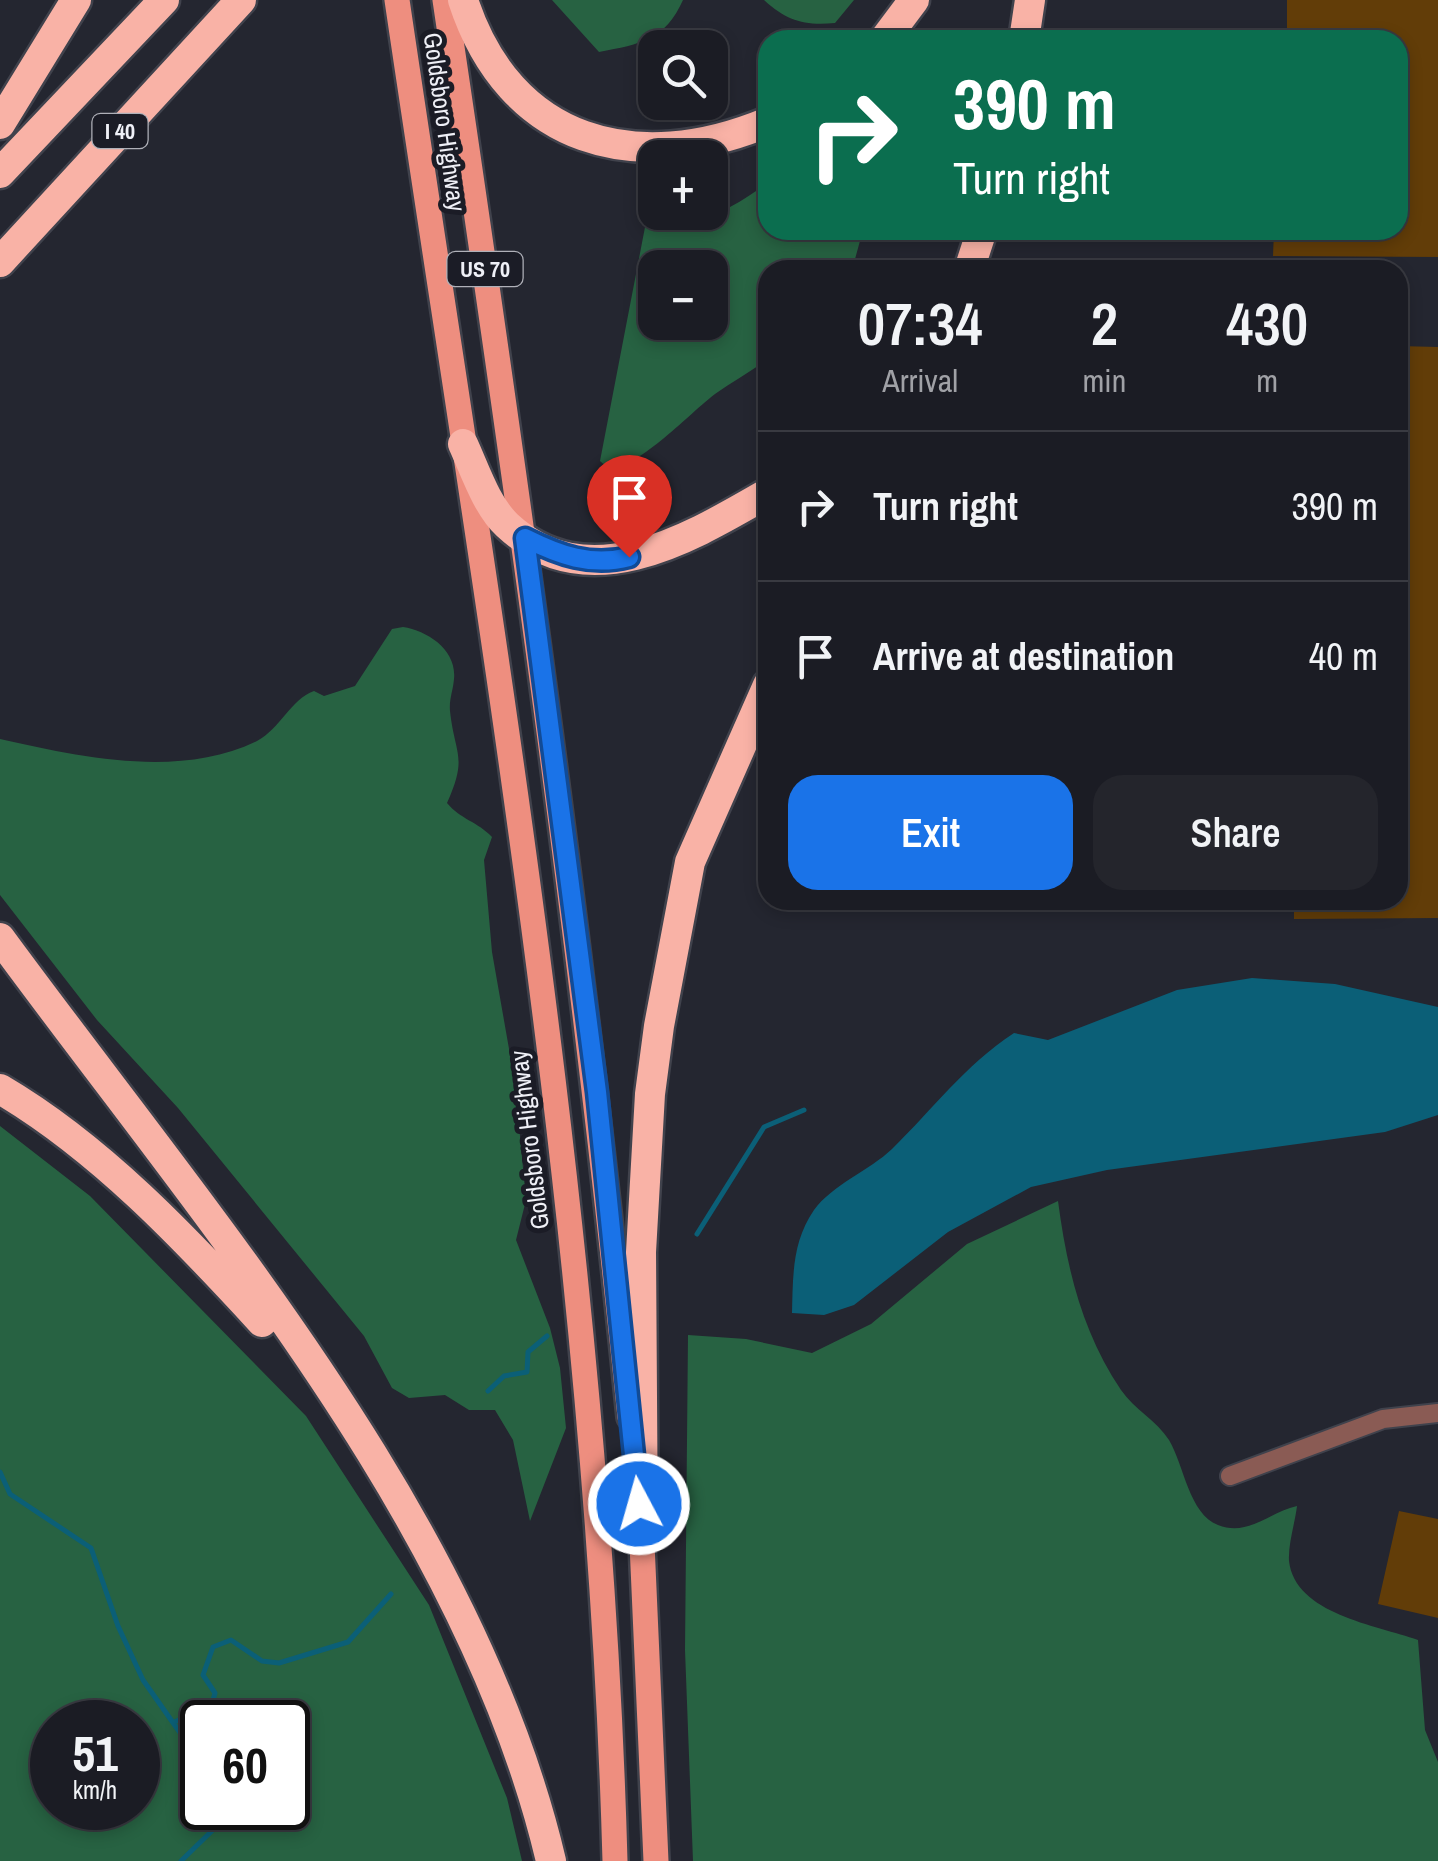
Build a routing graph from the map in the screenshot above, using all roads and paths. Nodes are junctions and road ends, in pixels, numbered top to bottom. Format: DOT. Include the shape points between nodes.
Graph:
graph roads {
  1 [pos="76,0"];
  2 [pos="164,0"];
  3 [pos="241,0"];
  4 [pos="397,0"];
  5 [pos="445,0"];
  6 [pos="463,0"];
  7 [pos="914,0"];
  8 [pos="1030,0"];
  9 [pos="892,30"];
  10 [pos="1026,30"];
  11 [pos="0,124"];
  12 [pos="758,125"];
  13 [pos="0,173"];
  14 [pos="0,262"];
  15 [pos="463,444"];
  16 [pos="758,498"];
  17 [pos="525,538"];
  18 [pos="758,709"];
  19 [pos="0,938"];
  20 [pos="0,1089"];
  21 [pos="336,1402"];
  22 [pos="1438,1413"];
  23 [pos="1230,1476"];
  24 [pos="643,1541"];
  25 [pos="551,1861"];
  26 [pos="615,1861"];
  27 [pos="656,1861"];
  1 -- 11 [label="highway"];
  2 -- 13 [label="highway, I 40"];
  3 -- 14 [label="highway, I 40"];
  4 -- 15 [label="main road, Goldsboro Highway / US 70"];
  5 -- 17 [label="main road, US 70"];
  6 -- 12 [label="highway" via="502,78 562,128 612,144 665,148"];
  7 -- 9 [label="highway"];
  8 -- 10 [label="highway"];
  15 -- 17 [label="highway" via="491,504"];
  15 -- 26 [label="main road, Goldsboro Highway / US 70" via="556,1097 584,1348"];
  16 -- 17 [label="highway" via="685,538 609,562 561,556"];
  17 -- 24 [label="main road, US 70" via="597,1092"];
  18 -- 24 [label="highway" via="690,862 661,1009 641,1252"];
  19 -- 21 [label="highway"];
  20 -- 21 [label="highway" via="160,1217"];
  21 -- 25 [label="highway" via="454,1601 490,1682"];
  22 -- 23 [label="street" via="1383,1419"];
  24 -- 27 [label="main road, US 70"];
}
